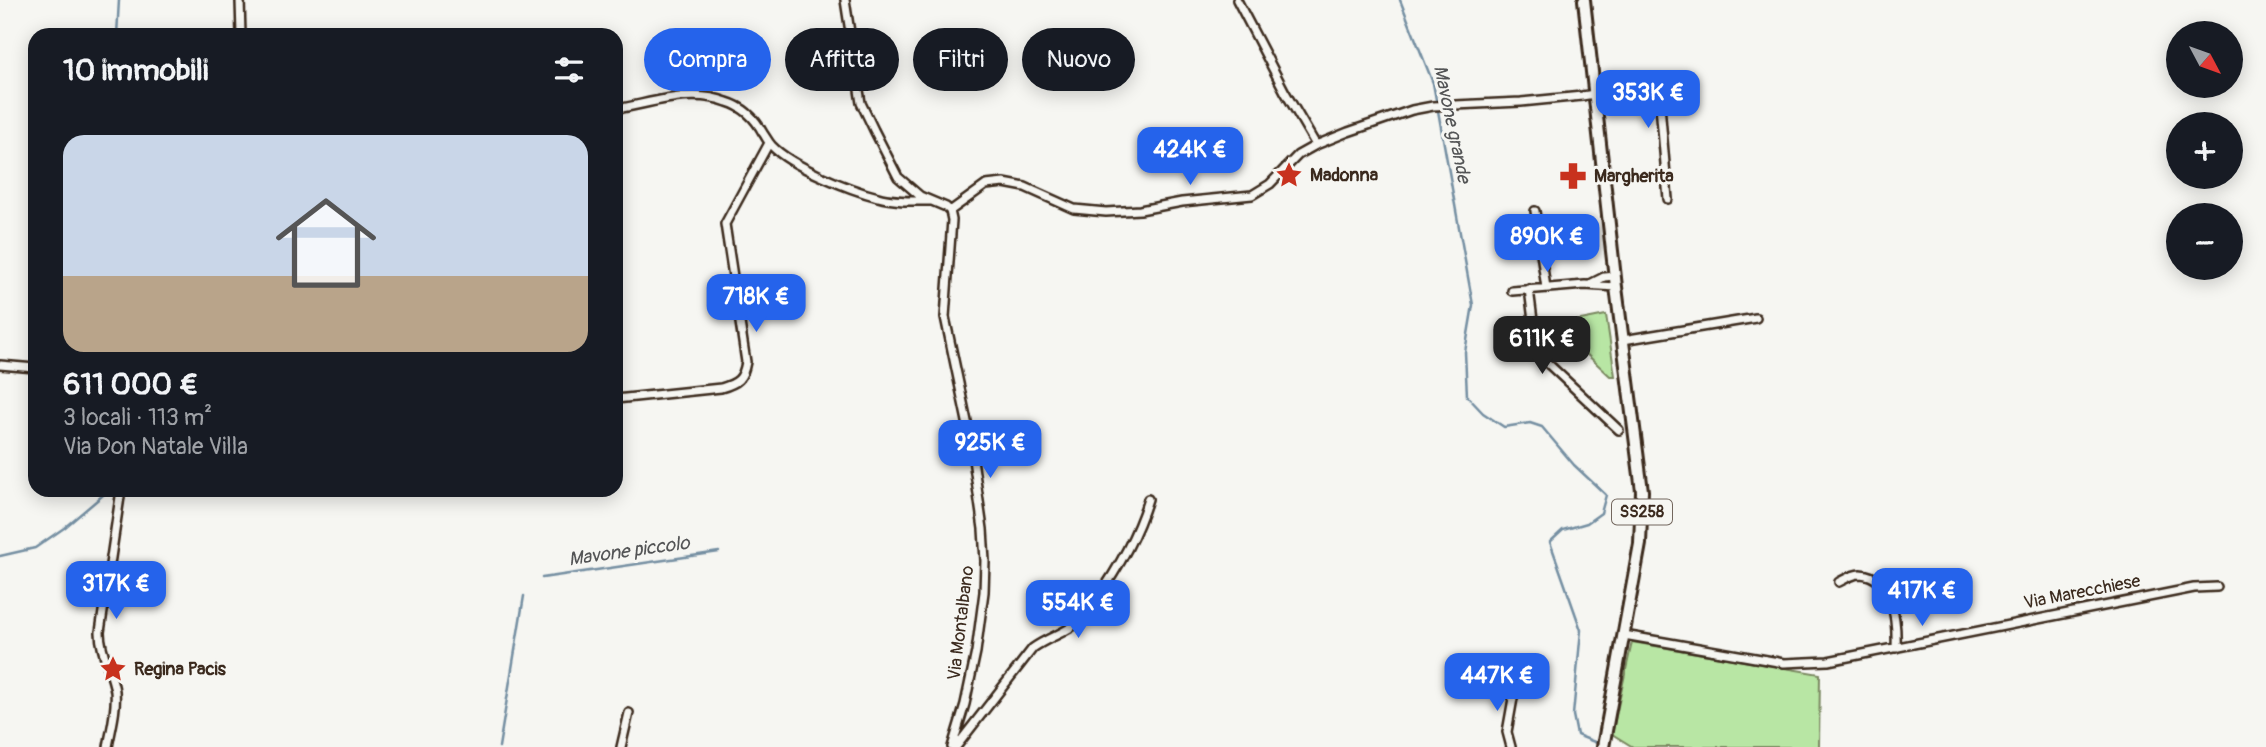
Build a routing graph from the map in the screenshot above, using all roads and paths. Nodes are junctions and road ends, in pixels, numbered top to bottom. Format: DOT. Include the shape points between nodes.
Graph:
graph roads {
  1 [pos="240,0"];
  2 [pos="845,0"];
  3 [pos="1237,0"];
  4 [pos="1584,0"];
  5 [pos="242,28"];
  6 [pos="1595,95"];
  7 [pos="623,108"];
  8 [pos="769,143"];
  9 [pos="1316,145"];
  10 [pos="1668,199"];
  11 [pos="931,201"];
  12 [pos="950,211"];
  13 [pos="1535,211"];
  14 [pos="1615,281"];
  15 [pos="1529,289"];
  16 [pos="1546,289"];
  17 [pos="1511,291"];
  18 [pos="1756,318"];
  19 [pos="1623,340"];
  20 [pos="0,365"];
  21 [pos="28,367"];
  22 [pos="623,398"];
  23 [pos="1619,430"];
  24 [pos="120,497"];
  25 [pos="1148,499"];
  26 [pos="1839,582"];
  27 [pos="2217,587"];
  28 [pos="1624,635"];
  29 [pos="1896,648"];
  30 [pos="1517,676"];
  31 [pos="629,713"];
  32 [pos="1604,742"];
  33 [pos="108,747"];
  34 [pos="621,747"];
  35 [pos="954,747"];
  36 [pos="1511,747"];
  1 -- 5 [label="street"];
  2 -- 11 [label="street" via="862,103 898,177"];
  3 -- 9 [label="street"];
  4 -- 6 [label="main road, SS258"];
  6 -- 9 [label="street" via="1433,106"];
  6 -- 10 [label="street" via="1650,88 1658,94"];
  6 -- 14 [label="main road, SS258"];
  7 -- 8 [label="street" via="682,96 727,101 753,117"];
  8 -- 11 [label="street" via="787,158 879,198"];
  8 -- 22 [label="street" via="726,224 746,362 744,376 721,388"];
  9 -- 12 [label="street" via="1252,195 1106,212 1074,209 1025,187 1003,183 986,185"];
  11 -- 12 [label="street"];
  12 -- 35 [label="street, Via Montalbano" via="945,317 970,431 985,561 976,652"];
  13 -- 16 [label="street"];
  14 -- 16 [label="street"];
  14 -- 19 [label="main road, SS258"];
  15 -- 16 [label="street"];
  15 -- 17 [label="street"];
  15 -- 23 [label="street" via="1542,358"];
  18 -- 19 [label="street"];
  19 -- 28 [label="main road, SS258" via="1642,491 1640,544"];
  20 -- 21 [label="street"];
  24 -- 33 [label="street" via="100,632 114,691"];
  25 -- 35 [label="street, Via Montalbano" via="1125,554 1089,611 1072,627 1033,648"];
  26 -- 29 [label="street" via="1858,573 1883,588 1895,609"];
  27 -- 29 [label="street, Via Marecchiese"];
  28 -- 29 [label="street, Via Marecchiese" via="1784,663 1828,661"];
  28 -- 32 [label="main road, SS258"];
  30 -- 36 [label="street" via="1507,732"];
  31 -- 34 [label="street"];
}
